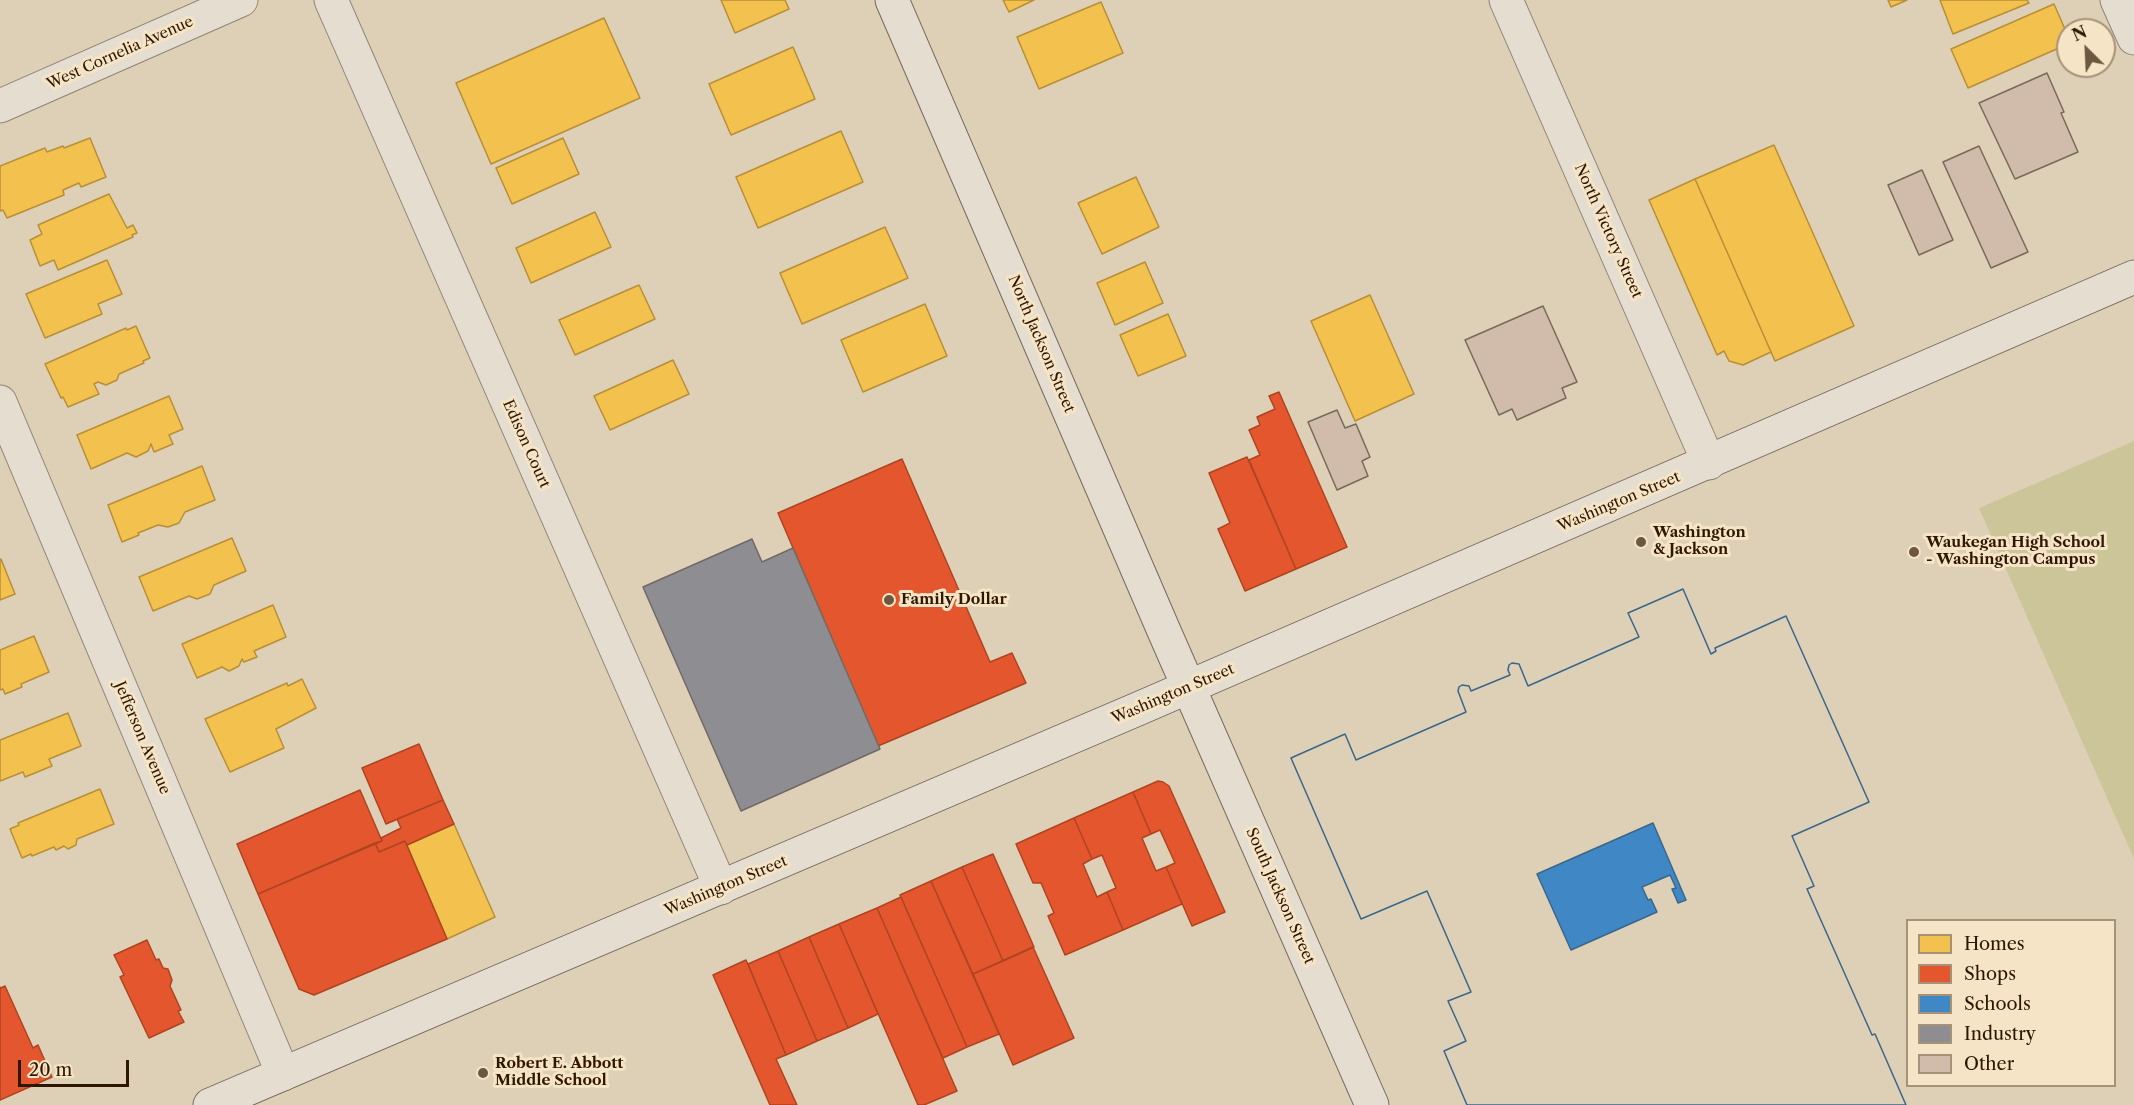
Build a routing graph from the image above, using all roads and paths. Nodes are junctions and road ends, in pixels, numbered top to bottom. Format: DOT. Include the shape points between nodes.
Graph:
graph roads {
  1 [pos="241,0"];
  2 [pos="331,0"];
  3 [pos="892,0"];
  4 [pos="1506,0"];
  5 [pos="2117,0"];
  6 [pos="2134,38"];
  7 [pos="0,106"];
  8 [pos="2134,278"];
  9 [pos="0,402"];
  10 [pos="1709,463"];
  11 [pos="1189,687"];
  12 [pos="721,888"];
  13 [pos="283,1074"];
  14 [pos="210,1105"];
  15 [pos="1372,1105"];
  1 -- 7 [label="street, West Cornelia Avenue"];
  2 -- 12 [label="street, Edison Court"];
  3 -- 11 [label="street, North Jackson Street"];
  4 -- 10 [label="street, North Victory Street"];
  5 -- 6 [label="street"];
  8 -- 10 [label="street, Washington Street"];
  9 -- 13 [label="street, Jefferson Avenue"];
  10 -- 11 [label="street, Washington Street"];
  11 -- 12 [label="street, Washington Street"];
  11 -- 15 [label="street, South Jackson Street"];
  12 -- 13 [label="street, Washington Street"];
  13 -- 14 [label="street, Washington Street"];
}
